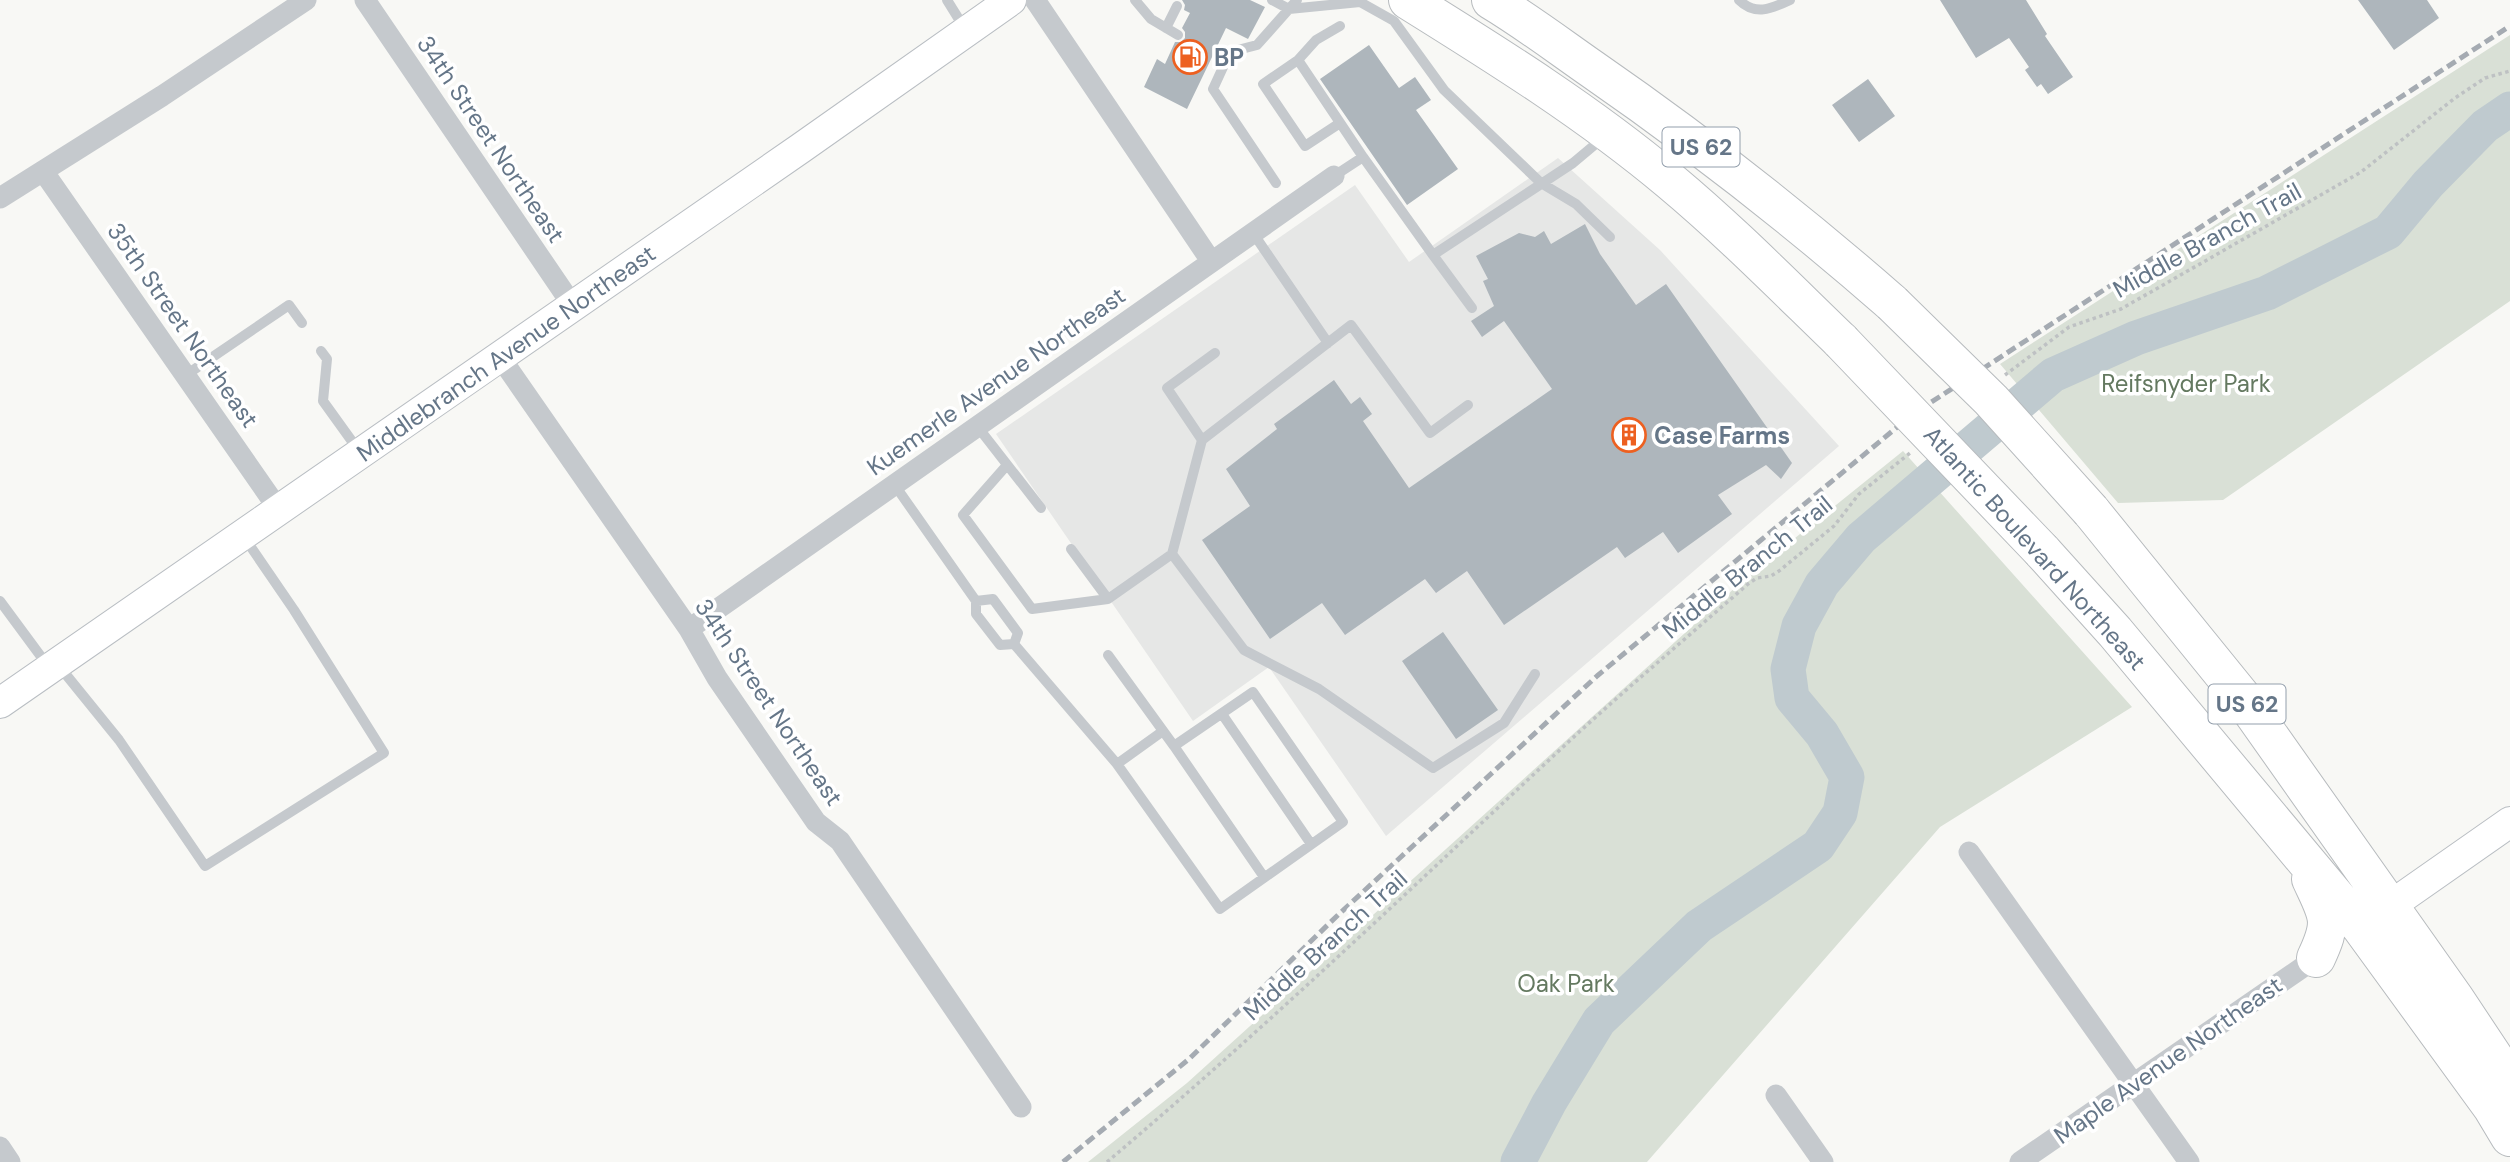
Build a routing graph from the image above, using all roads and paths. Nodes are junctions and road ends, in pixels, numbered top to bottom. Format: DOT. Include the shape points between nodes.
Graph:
graph roads {
  1 [pos="306,0"];
  2 [pos="365,0"];
  3 [pos="947,0"];
  4 [pos="1035,0"];
  5 [pos="1135,0"];
  6 [pos="1272,0"];
  7 [pos="1297,0"];
  8 [pos="1408,0"];
  9 [pos="1739,0"];
  10 [pos="1790,0"];
  11 [pos="1499,1"];
  12 [pos="1002,3"];
  13 [pos="1177,6"];
  14 [pos="1289,9"];
  15 [pos="1340,26"];
  16 [pos="1166,28"];
  17 [pos="967,31"];
  18 [pos="1178,35"];
  19 [pos="1476,41"];
  20 [pos="1213,54"];
  21 [pos="1226,60"];
  22 [pos="1298,60"];
  23 [pos="2510,71"];
  24 [pos="1340,123"];
  25 [pos="1609,133"];
  26 [pos="1363,157"];
  27 [pos="43,172"];
  28 [pos="1334,176"];
  29 [pos="1276,183"];
  30 [pos="1541,183"];
  31 [pos="0,198"];
  32 [pos="1253,233"];
  33 [pos="1610,237"];
  34 [pos="1433,255"];
  35 [pos="1211,261"];
  36 [pos="573,306"];
  37 [pos="1472,309"];
  38 [pos="302,323"];
  39 [pos="1328,343"];
  40 [pos="321,351"];
  41 [pos="1215,352"];
  42 [pos="500,356"];
  43 [pos="186,375"];
  44 [pos="2005,375"];
  45 [pos="1468,405"];
  46 [pos="976,426"];
  47 [pos="1202,440"];
  48 [pos="1911,452"];
  49 [pos="360,453"];
  50 [pos="1007,465"];
  51 [pos="894,484"];
  52 [pos="1041,508"];
  53 [pos="279,510"];
  54 [pos="243,535"];
  55 [pos="1071,550"];
  56 [pos="1172,554"];
  57 [pos="1108,599"];
  58 [pos="0,601"];
  59 [pos="976,601"];
  60 [pos="689,629"];
  61 [pos="1014,644"];
  62 [pos="1108,654"];
  63 [pos="53,666"];
  64 [pos="1535,674"];
  65 [pos="0,703"];
  66 [pos="1222,713"];
  67 [pos="1163,731"];
  68 [pos="1174,746"];
  69 [pos="1117,764"];
  70 [pos="2510,822"];
  71 [pos="1311,844"];
  72 [pos="1969,852"];
  73 [pos="2300,854"];
  74 [pos="1264,877"];
  75 [pos="2390,906"];
  76 [pos="2316,958"];
  77 [pos="2392,969"];
  78 [pos="2510,1082"];
  79 [pos="2134,1084"];
  80 [pos="1776,1095"];
  81 [pos="1021,1107"];
  82 [pos="2510,1137"];
  83 [pos="0,1147"];
  84 [pos="10,1162"];
  85 [pos="1107,1162"];
  86 [pos="1823,1162"];
  87 [pos="2020,1162"];
  88 [pos="2189,1162"];
  1 -- 27 [label="street"];
  2 -- 36 [label="street, 34th Street Northeast"];
  3 -- 17 [label="lane"];
  4 -- 35 [label="street"];
  5 -- 16 [label="lane"];
  6 -- 14 [label="lane"];
  7 -- 14 [label="lane"];
  8 -- 19 [label="highway, US 62"];
  9 -- 10 [label="lane" via="1759,11"];
  11 -- 19 [label="street"];
  11 -- 75 [label="highway, US 62, bridge" via="1730,167 1807,229 1983,392 2091,511 2241,696"];
  12 -- 17 [label="street, Middlebranch Avenue Northeast"];
  13 -- 16 [label="lane"];
  14 -- 21 [label="lane" via="1257,45 1230,51"];
  14 -- 30 [label="lane" via="1360,2 1394,21 1444,90"];
  15 -- 22 [label="lane" via="1316,40"];
  16 -- 18 [label="lane"];
  17 -- 36 [label="street, Middlebranch Avenue Northeast"];
  19 -- 25 [label="highway, Atlantic Boulevard Northeast / US 62"];
  20 -- 21 [label="lane"];
  21 -- 29 [label="lane" via="1213,89"];
  22 -- 24 [label="lane"];
  22 -- 24 [label="lane" via="1263,84 1305,146"];
  23 -- 44 [label="path, Middle Branch Trail" via="2485,78 2455,98 2361,172 2121,309 2069,327"];
  24 -- 26 [label="lane"];
  25 -- 30 [label="lane"];
  25 -- 73 [label="highway, Atlantic Boulevard Northeast / US 62, bridge" via="1680,190 1841,341 2042,551"];
  26 -- 28 [label="lane"];
  26 -- 34 [label="lane"];
  27 -- 31 [label="street"];
  27 -- 43 [label="street, 35th Street Northeast"];
  28 -- 32 [label="street, Kuemerle Avenue Northeast"];
  30 -- 33 [label="lane" via="1576,204"];
  30 -- 34 [label="lane"];
  32 -- 35 [label="street, Kuemerle Avenue Northeast"];
  32 -- 39 [label="lane"];
  34 -- 37 [label="lane"];
  35 -- 46 [label="street, Kuemerle Avenue Northeast"];
  36 -- 42 [label="street, Middlebranch Avenue Northeast"];
  38 -- 43 [label="lane" via="289,305"];
  39 -- 45 [label="lane" via="1351,325 1430,433"];
  39 -- 47 [label="lane"];
  40 -- 49 [label="lane" via="327,359 323,401"];
  41 -- 47 [label="lane" via="1167,388"];
  42 -- 49 [label="street, Middlebranch Avenue Northeast"];
  42 -- 60 [label="street, 34th Street Northeast"];
  43 -- 53 [label="street, 35th Street Northeast"];
  46 -- 50 [label="lane"];
  46 -- 51 [label="street, Kuemerle Avenue Northeast"];
  47 -- 56 [label="lane"];
  48 -- 85 [label="path, Middle Branch Trail" via="1859,494 1834,526 1779,571 1748,584 1578,733 1247,1041"];
  49 -- 53 [label="street, Middlebranch Avenue Northeast"];
  50 -- 52 [label="lane"];
  50 -- 57 [label="lane" via="963,515 1032,609"];
  51 -- 59 [label="lane"];
  51 -- 60 [label="street, Kuemerle Avenue Northeast"];
  53 -- 54 [label="street, Middlebranch Avenue Northeast"];
  54 -- 63 [label="street, Middlebranch Avenue Northeast"];
  54 -- 63 [label="lane" via="384,753 205,866 119,740"];
  55 -- 57 [label="lane"];
  56 -- 57 [label="lane"];
  56 -- 64 [label="lane" via="1244,650 1319,689 1433,768 1504,723"];
  58 -- 63 [label="lane"];
  59 -- 61 [label="lane" via="976,614 1000,645"];
  59 -- 61 [label="lane" via="993,599 1018,633"];
  60 -- 81 [label="street, 34th Street Northeast" via="808,811 840,841"];
  61 -- 69 [label="lane"];
  62 -- 67 [label="lane"];
  63 -- 65 [label="street, Middlebranch Avenue Northeast"];
  66 -- 68 [label="lane"];
  66 -- 71 [label="lane"];
  66 -- 71 [label="lane" via="1253,692 1343,822"];
  67 -- 68 [label="lane"];
  67 -- 69 [label="lane"];
  68 -- 74 [label="lane"];
  69 -- 74 [label="lane" via="1220,909"];
  70 -- 75 [label="street"];
  71 -- 74 [label="lane"];
  72 -- 79 [label="street"];
  73 -- 76 [label="highway" via="2328,919"];
  73 -- 77 [label="highway, Atlantic Boulevard Northeast / US 62"];
  75 -- 78 [label="highway, US 62"];
  76 -- 77 [label="highway" via="2358,952"];
  76 -- 79 [label="street, Maple Avenue Northeast"];
  77 -- 82 [label="highway, Atlantic Boulevard Northeast / US 62"];
  79 -- 87 [label="street, Maple Avenue Northeast"];
  79 -- 88 [label="street"];
  80 -- 86 [label="street"];
  83 -- 84 [label="street"];
}
